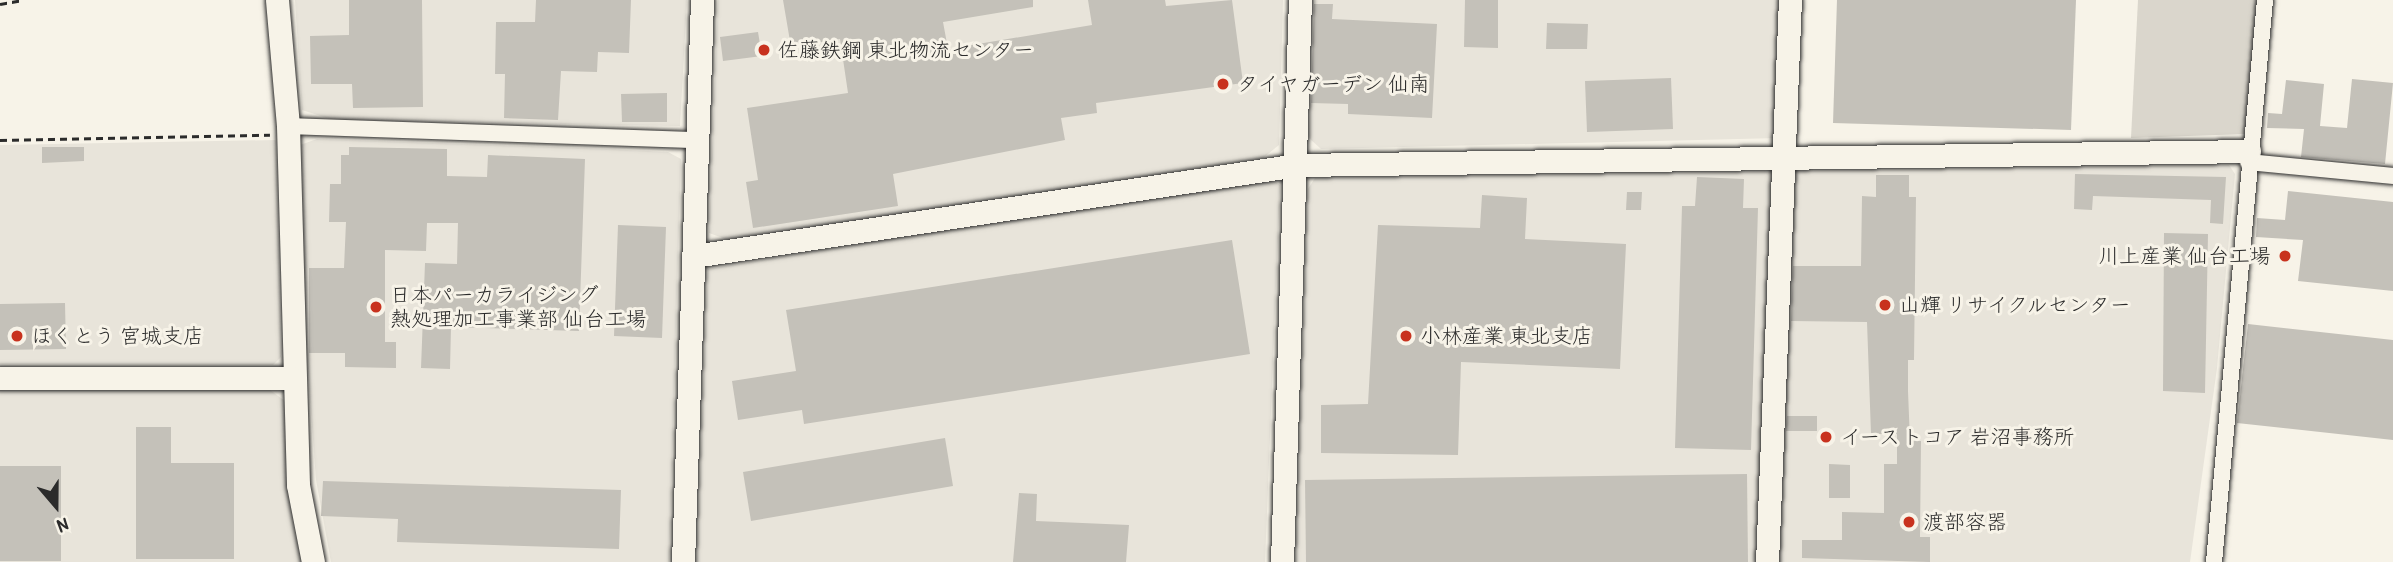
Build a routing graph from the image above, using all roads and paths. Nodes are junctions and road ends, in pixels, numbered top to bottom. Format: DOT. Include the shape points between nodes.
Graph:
graph roads {
  1 [pos="22,0"];
  2 [pos="277,0"];
  3 [pos="702,0"];
  4 [pos="1300,0"];
  5 [pos="1790,0"];
  6 [pos="2265,0"];
  7 [pos="0,4"];
  8 [pos="288,130"];
  9 [pos="0,140"];
  10 [pos="698,140"];
  11 [pos="2249,156"];
  12 [pos="1786,160"];
  13 [pos="1297,165"];
  14 [pos="2393,176"];
  15 [pos="694,256"];
  16 [pos="0,378"];
  17 [pos="291,379"];
  18 [pos="313,562"];
  19 [pos="683,562"];
  20 [pos="1282,562"];
  21 [pos="1767,562"];
  22 [pos="2214,562"];
  1 -- 7 [label="path"];
  2 -- 8 [label="street"];
  3 -- 10 [label="street"];
  4 -- 13 [label="street"];
  5 -- 12 [label="street"];
  6 -- 11 [label="street"];
  8 -- 9 [label="path"];
  8 -- 10 [label="street"];
  8 -- 17 [label="street"];
  10 -- 15 [label="street"];
  11 -- 12 [label="street"];
  11 -- 14 [label="street"];
  11 -- 22 [label="street"];
  12 -- 13 [label="street"];
  12 -- 21 [label="street"];
  13 -- 15 [label="street"];
  13 -- 20 [label="street"];
  15 -- 19 [label="street"];
  16 -- 17 [label="street"];
  17 -- 18 [label="street" via="298,485"];
}
